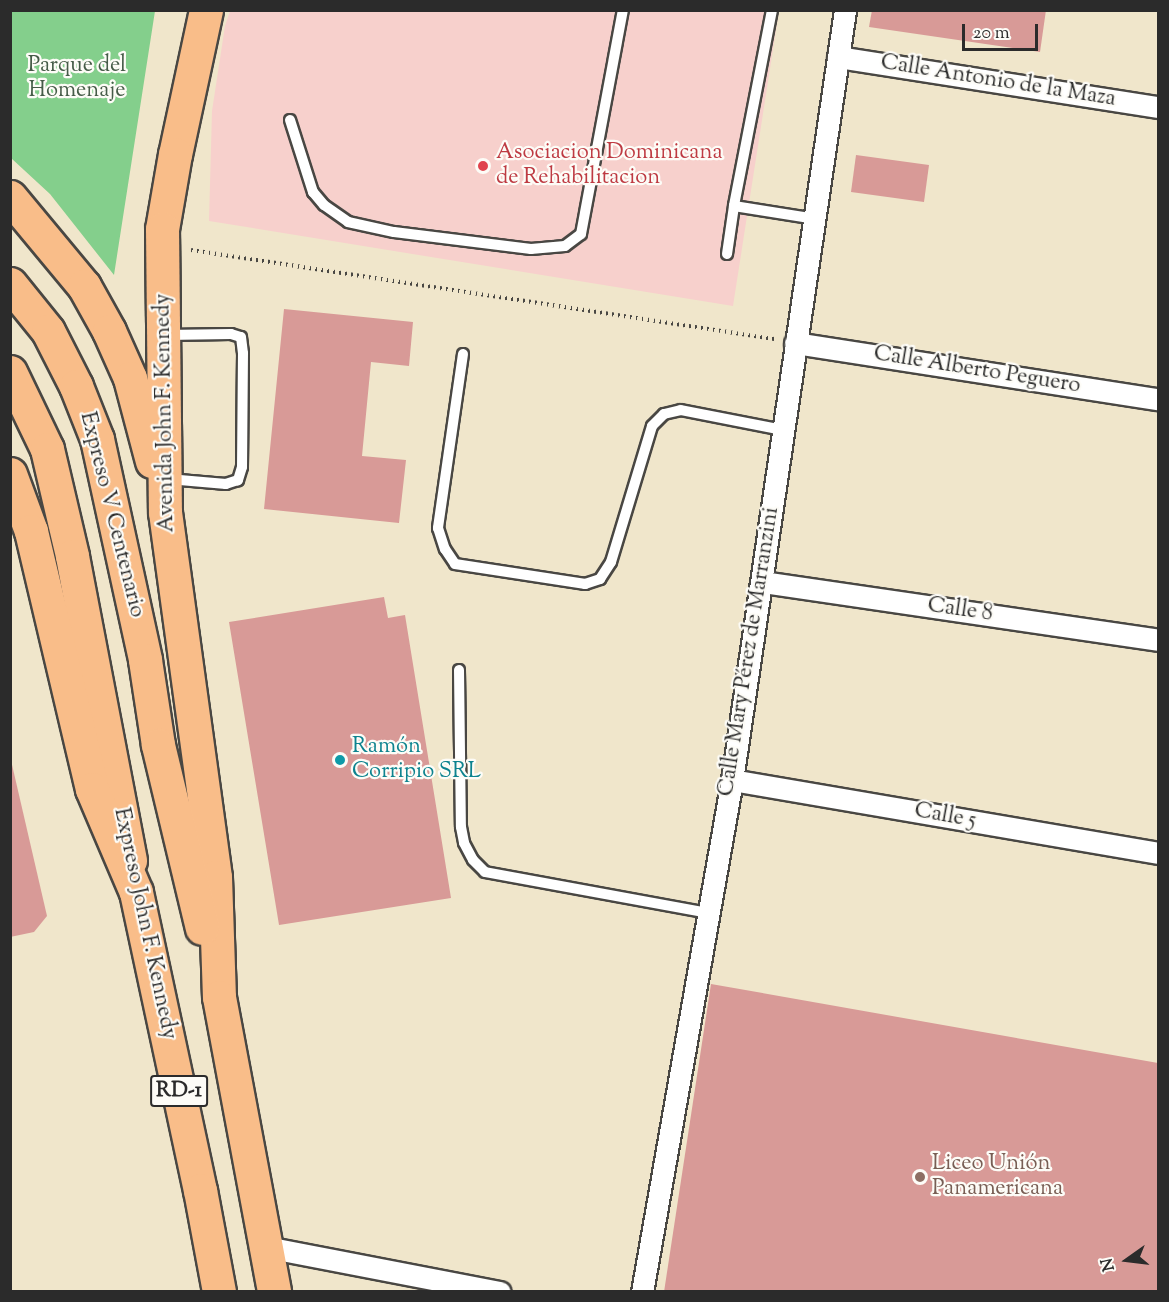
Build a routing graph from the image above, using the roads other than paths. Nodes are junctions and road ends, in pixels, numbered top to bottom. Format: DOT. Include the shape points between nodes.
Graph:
graph roads {
  1 [pos="206,10"];
  2 [pos="623,10"];
  3 [pos="772,10"];
  4 [pos="845,10"];
  5 [pos="838,57"];
  6 [pos="1158,107"];
  7 [pos="290,120"];
  8 [pos="10,197"];
  9 [pos="734,206"];
  10 [pos="816,219"];
  11 [pos="727,254"];
  12 [pos="10,284"];
  13 [pos="163,336"];
  14 [pos="795,343"];
  15 [pos="462,354"];
  16 [pos="10,372"];
  17 [pos="1158,399"];
  18 [pos="783,430"];
  19 [pos="10,474"];
  20 [pos="164,479"];
  21 [pos="165,512"];
  22 [pos="72,556"];
  23 [pos="762,582"];
  24 [pos="1158,640"];
  25 [pos="459,670"];
  26 [pos="732,780"];
  27 [pos="1158,853"];
  28 [pos="136,892"];
  29 [pos="708,913"];
  30 [pos="219,997"];
  31 [pos="266,1247"];
  32 [pos="437,1286"];
  33 [pos="219,1292"];
  34 [pos="274,1292"];
  35 [pos="500,1292"];
  36 [pos="642,1292"];
  1 -- 13 [label="main road, Avenida John F. Kennedy" via="162,229"];
  2 -- 7 [label="lane" via="581,234 565,246 531,249 394,232 348,222 313,192"];
  3 -- 9 [label="lane"];
  4 -- 5 [label="street, Calle Mary Pérez de Marranzini"];
  5 -- 6 [label="street, Calle Antonio de la Maza"];
  5 -- 10 [label="street, Calle Mary Pérez de Marranzini"];
  8 -- 21 [label="main road" via="84,286 109,331 130,378"];
  9 -- 10 [label="lane"];
  9 -- 11 [label="lane"];
  10 -- 14 [label="street, Calle Mary Pérez de Marranzini"];
  12 -- 30 [label="main road, Expreso V Centenario / RD-1" via="48,331 97,439 145,660 159,745"];
  13 -- 20 [label="main road, Avenida John F. Kennedy"];
  13 -- 20 [label="lane" via="231,334 241,337 243,353 242,467 238,480 226,484"];
  14 -- 17 [label="street, Calle Alberto Peguero"];
  14 -- 18 [label="street, Calle Mary Pérez de Marranzini"];
  15 -- 18 [label="lane" via="438,528 455,564 585,584 600,579 611,562 652,426 664,414 681,410"];
  16 -- 22 [label="main road, Expreso V Centenario" via="47,449"];
  18 -- 23 [label="street, Calle Mary Pérez de Marranzini"];
  19 -- 28 [label="main road" via="31,531 92,789"];
  20 -- 21 [label="main road, Avenida John F. Kennedy"];
  21 -- 30 [label="main road, Avenida John F. Kennedy" via="215,877"];
  22 -- 28 [label="main road, Expreso John F. Kennedy / RD-1"];
  23 -- 24 [label="street, Calle 8"];
  23 -- 26 [label="street, Calle Mary Pérez de Marranzini"];
  25 -- 29 [label="lane" via="461,826 464,843 485,872"];
  26 -- 27 [label="street, Calle 5"];
  26 -- 29 [label="street, Calle Mary Pérez de Marranzini"];
  28 -- 33 [label="main road, Expreso John F. Kennedy / RD-1"];
  29 -- 36 [label="street, Calle Mary Pérez de Marranzini"];
  30 -- 31 [label="main road, RD-1"];
  31 -- 32 [label="street"];
  31 -- 34 [label="main road, RD-1"];
  32 -- 35 [label="street"];
}
